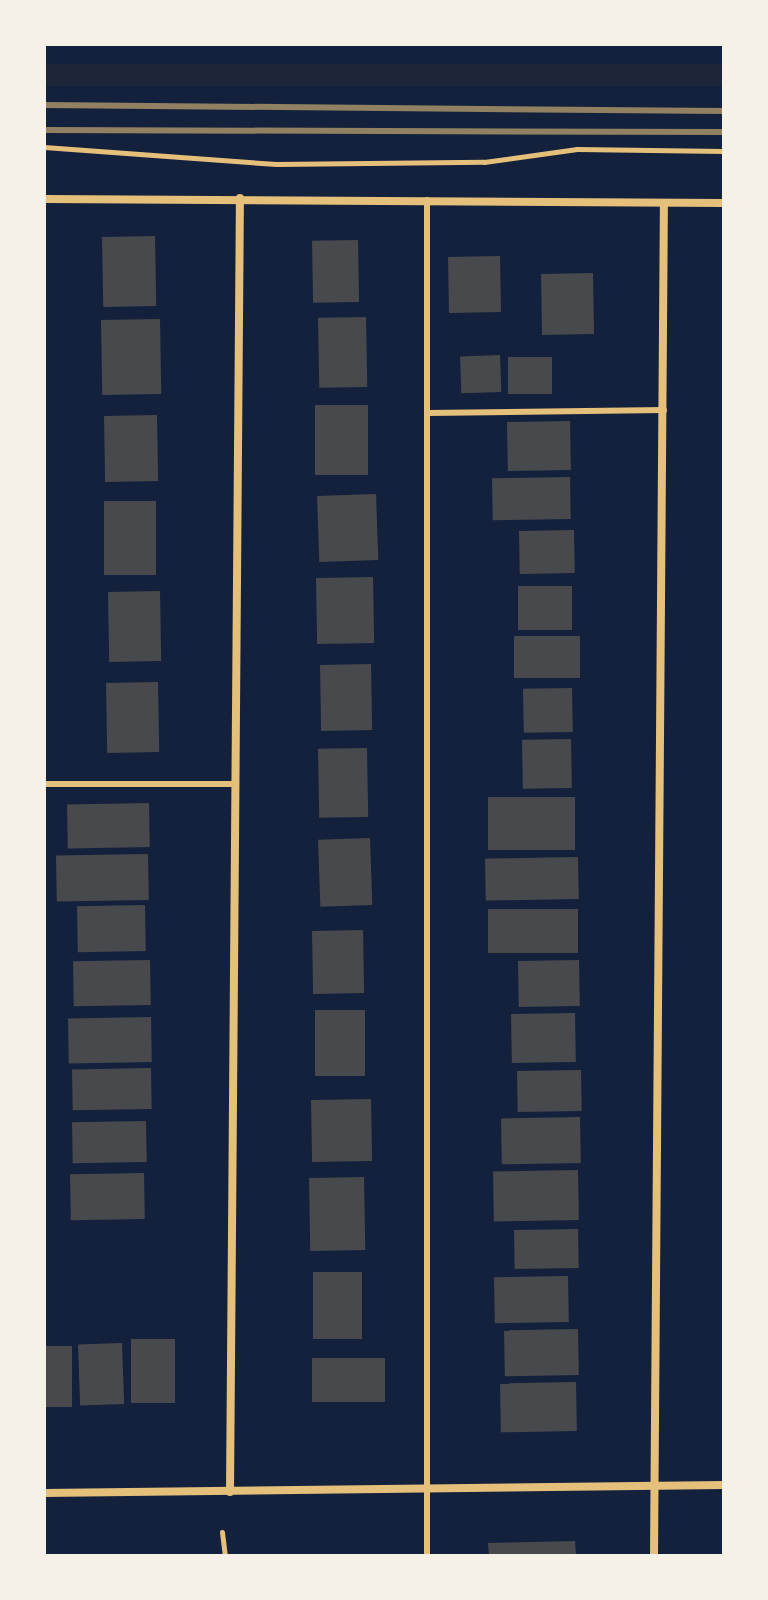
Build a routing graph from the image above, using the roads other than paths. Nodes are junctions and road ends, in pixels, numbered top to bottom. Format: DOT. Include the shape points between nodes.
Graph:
graph roads {
  1 [pos="240,198"];
  2 [pos="44,199"];
  3 [pos="427,200"];
  4 [pos="664,203"];
  5 [pos="724,203"];
  6 [pos="664,410"];
  7 [pos="428,413"];
  8 [pos="44,784"];
  9 [pos="236,784"];
  10 [pos="724,1485"];
  11 [pos="655,1486"];
  12 [pos="428,1490"];
  13 [pos="230,1492"];
  14 [pos="44,1493"];
  15 [pos="427,1556"];
  16 [pos="654,1556"];
  1 -- 2 [label="street"];
  1 -- 3 [label="street"];
  1 -- 9 [label="street"];
  3 -- 4 [label="street"];
  3 -- 7 [label="lane"];
  4 -- 5 [label="street"];
  4 -- 6 [label="street"];
  6 -- 7 [label="lane"];
  6 -- 11 [label="street"];
  7 -- 12 [label="lane"];
  8 -- 9 [label="lane"];
  9 -- 13 [label="street"];
  10 -- 11 [label="street"];
  11 -- 12 [label="street"];
  11 -- 16 [label="street"];
  12 -- 13 [label="street"];
  12 -- 15 [label="lane"];
  13 -- 14 [label="street"];
}
